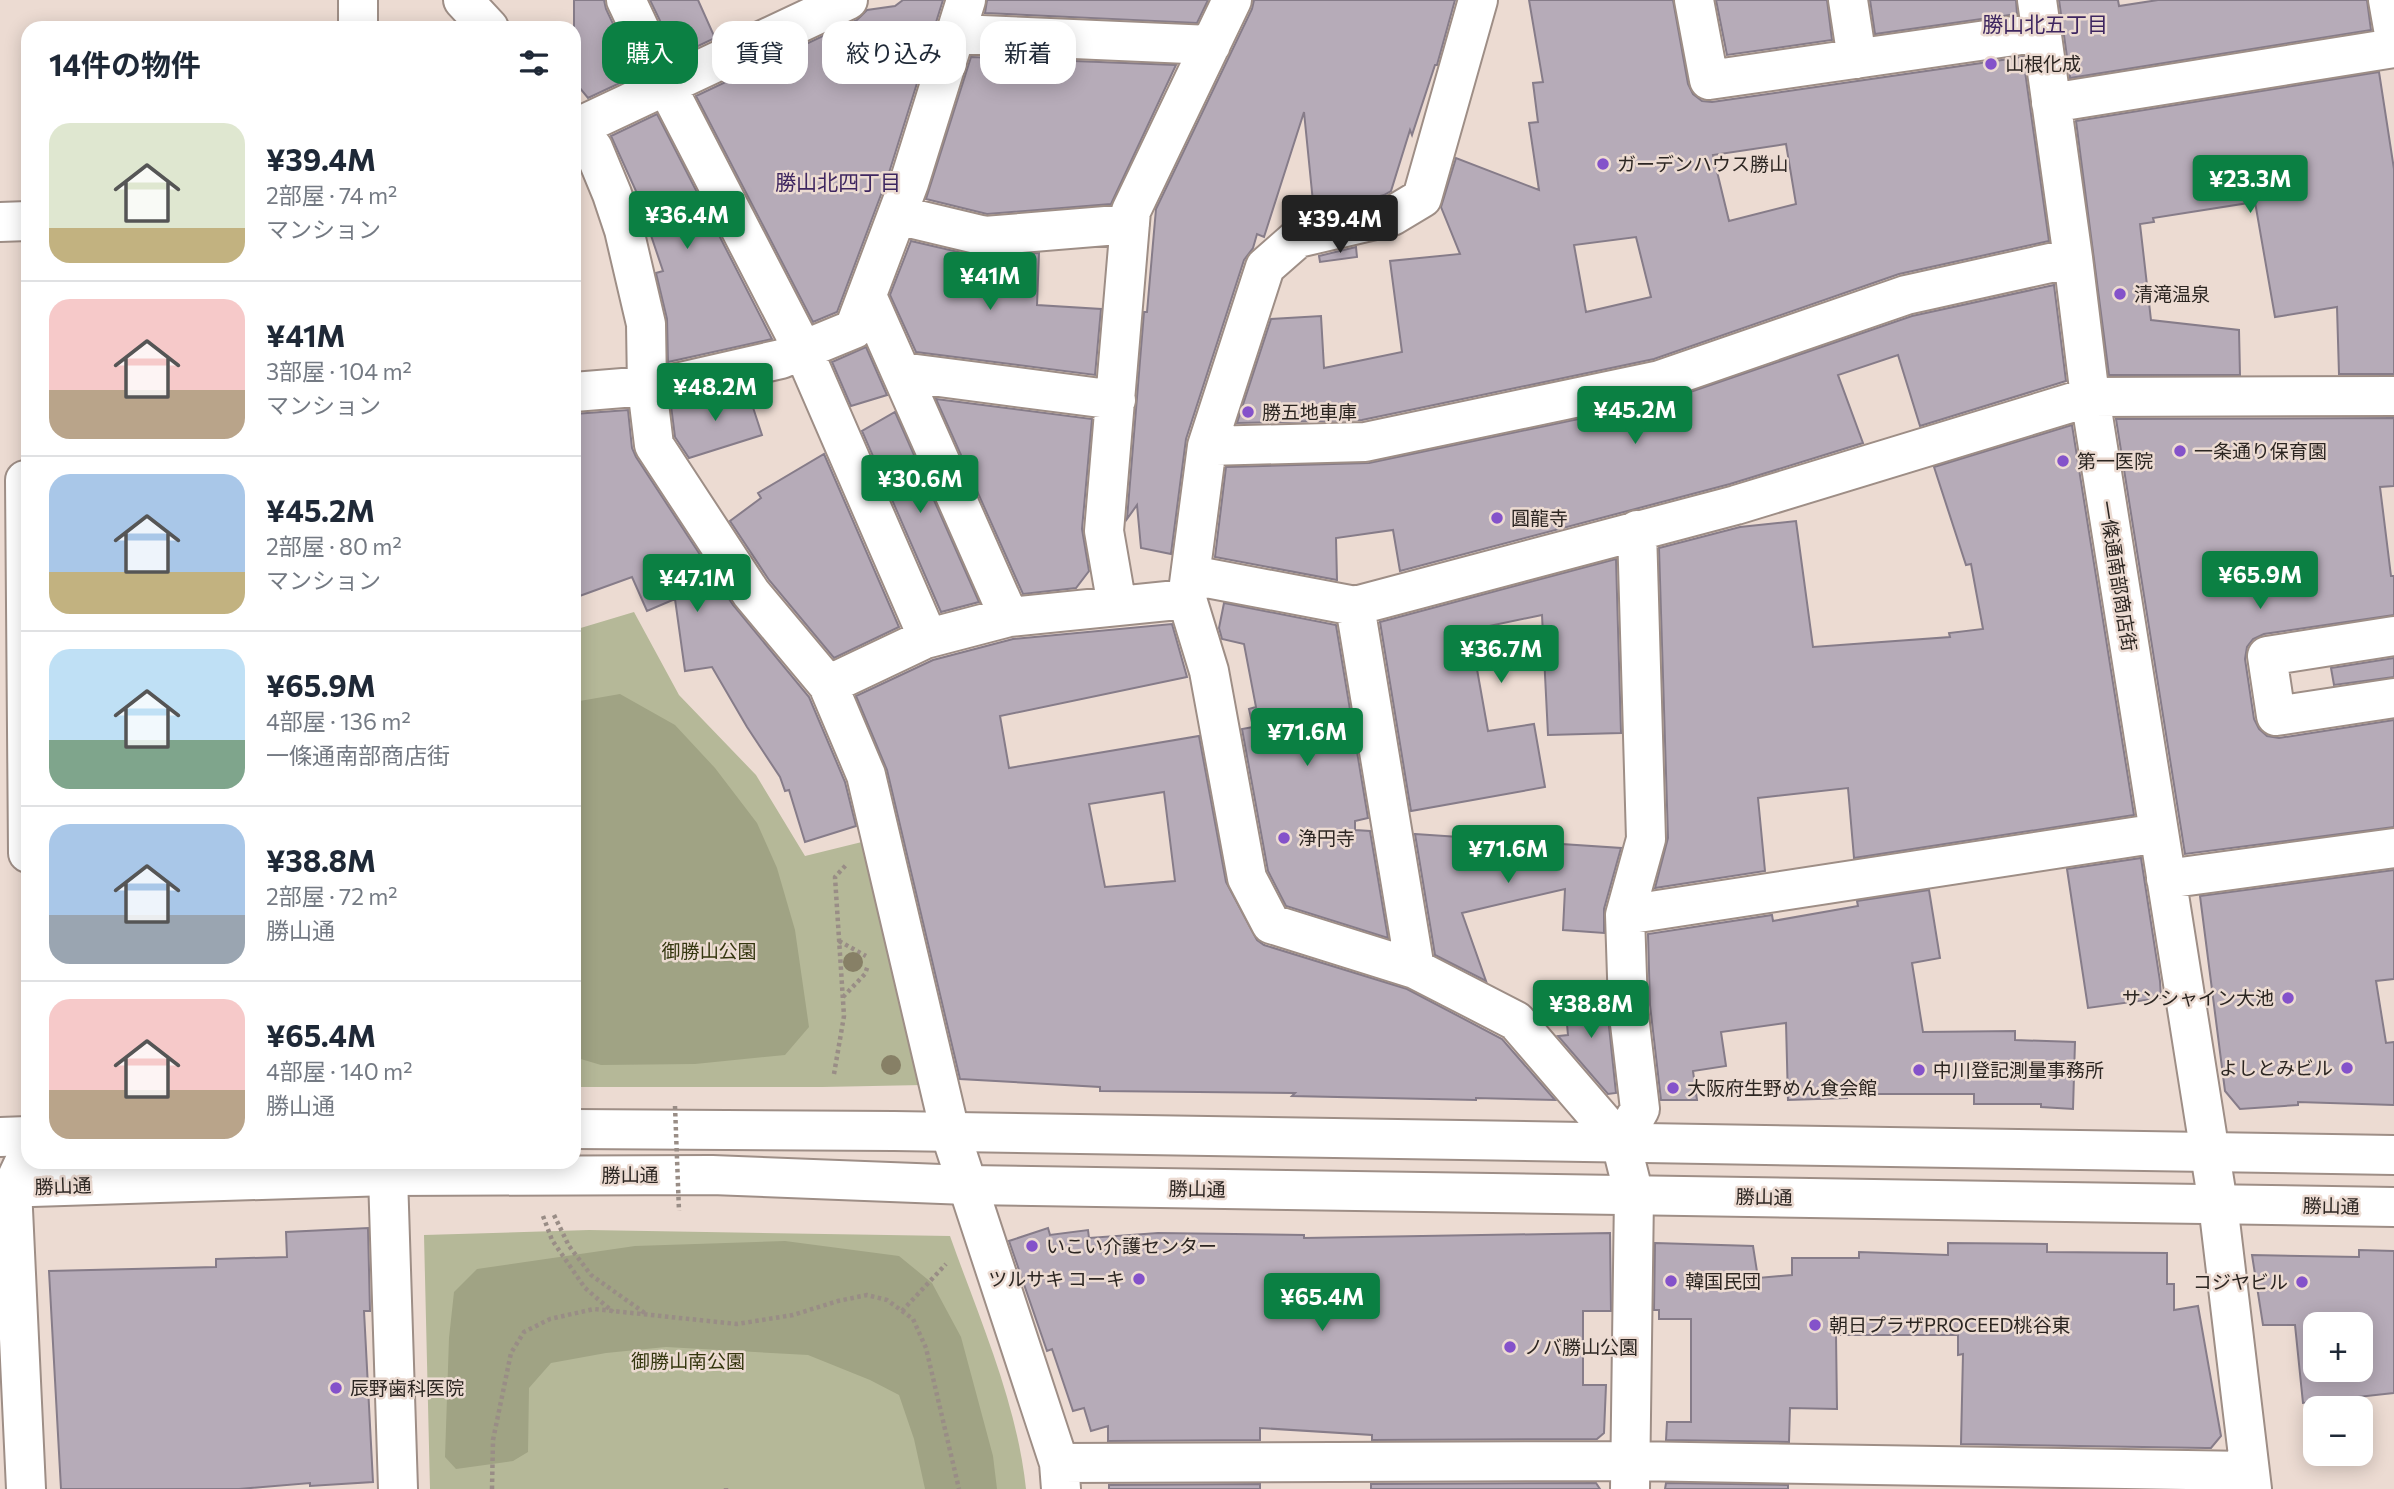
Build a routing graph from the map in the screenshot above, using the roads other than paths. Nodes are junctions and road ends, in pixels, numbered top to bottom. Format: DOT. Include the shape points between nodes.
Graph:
graph roads {
  1 [pos="358,0"];
  2 [pos="463,0"];
  3 [pos="625,0"];
  4 [pos="848,0"];
  5 [pos="1232,0"];
  6 [pos="1478,0"];
  7 [pos="1694,0"];
  8 [pos="1848,0"];
  9 [pos="2388,0"];
  10 [pos="2040,16"];
  11 [pos="961,17"];
  12 [pos="358,21"];
  13 [pos="482,21"];
  14 [pos="2394,34"];
  15 [pos="1211,45"];
  16 [pos="2394,48"];
  17 [pos="1857,59"];
  18 [pos="666,85"];
  19 [pos="2051,103"];
  20 [pos="581,124"];
  21 [pos="581,134"];
  22 [pos="897,215"];
  23 [pos="21,221"];
  24 [pos="0,222"];
  25 [pos="1130,224"];
  26 [pos="2073,258"];
  27 [pos="867,296"];
  28 [pos="803,350"];
  29 [pos="901,372"];
  30 [pos="647,387"];
  31 [pos="581,392"];
  32 [pos="2394,396"];
  33 [pos="2090,397"];
  34 [pos="1116,400"];
  35 [pos="1207,446"];
  36 [pos="18,481"];
  37 [pos="1637,530"];
  38 [pos="1189,587"];
  39 [pos="1117,606"];
  40 [pos="1355,606"];
  41 [pos="1009,617"];
  42 [pos="2394,636"];
  43 [pos="928,638"];
  44 [pos="828,685"];
  45 [pos="2394,698"];
  46 [pos="18,813"];
  47 [pos="2159,833"];
  48 [pos="2394,848"];
  49 [pos="2166,878"];
  50 [pos="1625,915"];
  51 [pos="1415,969"];
  52 [pos="581,1129"];
  53 [pos="950,1132"];
  54 [pos="21,1136"];
  55 [pos="0,1137"];
  56 [pos="1621,1143"];
  57 [pos="2209,1150"];
  58 [pos="2394,1155"];
  59 [pos="21,1165"];
  60 [pos="388,1176"];
  61 [pos="967,1185"];
  62 [pos="6,1188"];
  63 [pos="1634,1195"];
  64 [pos="2218,1204"];
  65 [pos="2394,1207"];
  66 [pos="1630,1475"];
  67 [pos="1060,1476"];
  68 [pos="2251,1480"];
  69 [pos="26,1489"];
  70 [pos="398,1489"];
  1 -- 12 [label="street"];
  2 -- 13 [label="street"];
  3 -- 18 [label="street"];
  4 -- 18 [label="street"];
  5 -- 15 [label="street"];
  6 -- 35 [label="street" via="1422,198 1392,216 1298,238 1265,268"];
  7 -- 17 [label="street" via="1709,80"];
  8 -- 17 [label="street"];
  9 -- 14 [label="street"];
  10 -- 17 [label="street"];
  10 -- 19 [label="street, 一條通南部商店街"];
  11 -- 15 [label="street"];
  11 -- 22 [label="street"];
  15 -- 25 [label="street" via="1130,211"];
  16 -- 19 [label="street"];
  18 -- 20 [label="street"];
  18 -- 28 [label="street"];
  19 -- 26 [label="street, 一條通南部商店街"];
  21 -- 30 [label="street" via="593,148 624,229 646,324"];
  22 -- 25 [label="street" via="985,236"];
  22 -- 27 [label="street"];
  23 -- 24 [label="street"];
  25 -- 34 [label="street"];
  26 -- 33 [label="street, 一條通南部商店街"];
  26 -- 35 [label="street" via="1906,295 1660,380 1365,442"];
  27 -- 28 [label="street" via="853,329"];
  27 -- 29 [label="street"];
  28 -- 30 [label="street" via="781,359"];
  28 -- 43 [label="street"];
  29 -- 34 [label="street"];
  29 -- 41 [label="street"];
  30 -- 31 [label="street"];
  30 -- 44 [label="street" via="654,445 751,593"];
  32 -- 33 [label="street"];
  33 -- 37 [label="street" via="1736,505"];
  33 -- 47 [label="street, 一條通南部商店街"];
  34 -- 39 [label="street" via="1104,531"];
  35 -- 38 [label="street"];
  36 -- 46 [label="street"];
  37 -- 40 [label="street"];
  37 -- 50 [label="street" via="1646,839"];
  38 -- 39 [label="street"];
  38 -- 40 [label="street"];
  38 -- 51 [label="street" via="1247,878 1271,924"];
  39 -- 41 [label="street"];
  40 -- 51 [label="street"];
  41 -- 43 [label="street"];
  42 -- 45 [label="street" via="2267,656 2276,716"];
  43 -- 44 [label="street"];
  44 -- 53 [label="street" via="866,775"];
  47 -- 49 [label="street, 一條通南部商店街"];
  47 -- 50 [label="street"];
  48 -- 49 [label="street"];
  49 -- 57 [label="street, 一條通南部商店街"];
  50 -- 56 [label="street" via="1628,1007 1640,1109"];
  51 -- 56 [label="street" via="1516,1021"];
  52 -- 53 [label="street"];
  53 -- 56 [label="street"];
  53 -- 61 [label="street"];
  54 -- 55 [label="street"];
  56 -- 57 [label="street"];
  56 -- 63 [label="street"];
  57 -- 58 [label="street"];
  57 -- 64 [label="street, 一條通南部商店街"];
  59 -- 62 [label="street"];
  60 -- 61 [label="street, 勝山通" via="712,1175"];
  60 -- 62 [label="street, 勝山通"];
  60 -- 70 [label="street"];
  61 -- 63 [label="street, 勝山通"];
  61 -- 67 [label="street"];
  62 -- 69 [label="street"];
  63 -- 64 [label="street, 勝山通"];
  63 -- 66 [label="street"];
  64 -- 65 [label="street, 勝山通"];
  64 -- 68 [label="street, 一條通南部商店街"];
  66 -- 67 [label="street"];
  66 -- 68 [label="street"];
}
